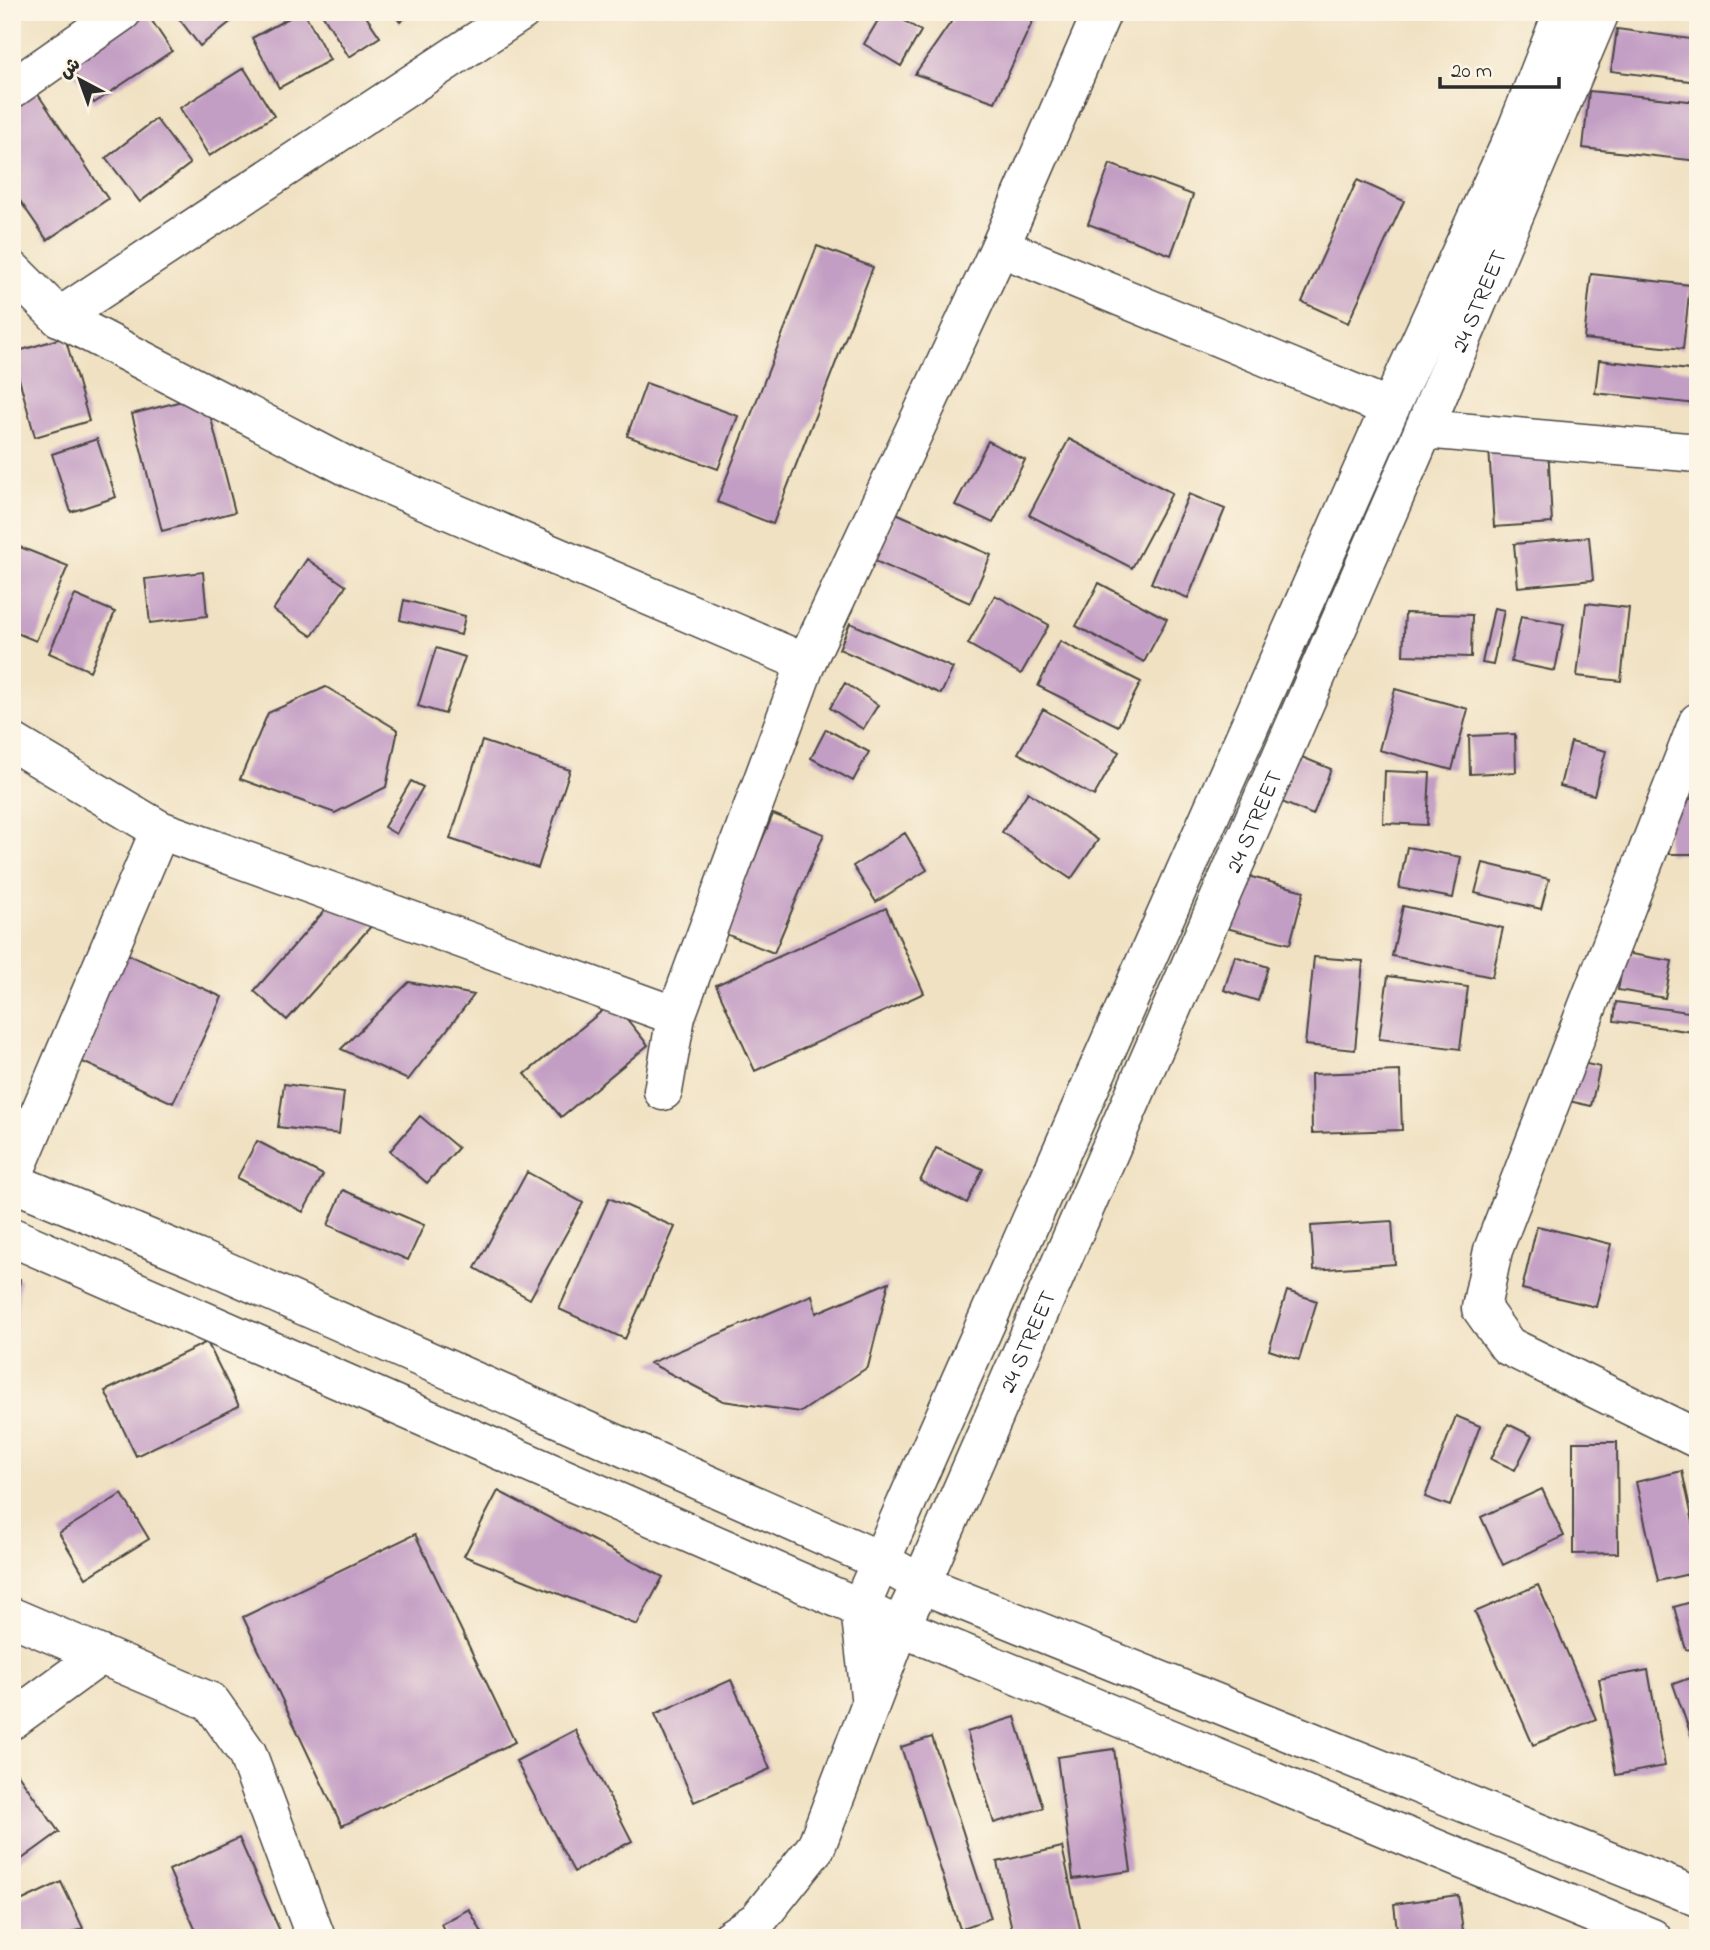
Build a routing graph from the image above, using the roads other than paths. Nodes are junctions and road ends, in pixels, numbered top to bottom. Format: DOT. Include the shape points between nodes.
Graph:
graph roads {
  1 [pos="122,12"];
  2 [pos="521,12"];
  3 [pos="1102,12"];
  4 [pos="1563,12"];
  5 [pos="1600,12"];
  6 [pos="12,89"];
  7 [pos="1000,247"];
  8 [pos="14,275"];
  9 [pos="59,317"];
  10 [pos="1390,408"];
  11 [pos="1424,429"];
  12 [pos="1698,453"];
  13 [pos="806,663"];
  14 [pos="1698,722"];
  15 [pos="12,742"];
  16 [pos="160,830"];
  17 [pos="676,1016"];
  18 [pos="663,1091"];
  19 [pos="12,1180"];
  20 [pos="12,1237"];
  21 [pos="1698,1439"];
  22 [pos="881,1562"];
  23 [pos="921,1584"];
  24 [pos="860,1608"];
  25 [pos="12,1617"];
  26 [pos="900,1627"];
  27 [pos="101,1655"];
  28 [pos="871,1701"];
  29 [pos="12,1720"];
  30 [pos="1698,1898"];
  31 [pos="751,1932"];
  32 [pos="316,1938"];
  33 [pos="1652,1938"];
  1 -- 6 [label="street"];
  2 -- 9 [label="street"];
  3 -- 7 [label="street"];
  4 -- 10 [label="street, 24 STREET" via="1517,129"];
  5 -- 11 [label="street, 24 STREET"];
  7 -- 10 [label="street"];
  7 -- 13 [label="street"];
  8 -- 9 [label="street"];
  9 -- 13 [label="street" via="355,470"];
  10 -- 22 [label="street, 24 STREET"];
  11 -- 12 [label="street"];
  11 -- 23 [label="street, 24 STREET"];
  13 -- 17 [label="street"];
  14 -- 21 [label="street" via="1493,1250 1480,1308 1508,1346"];
  15 -- 16 [label="street"];
  16 -- 17 [label="street"];
  16 -- 19 [label="street"];
  17 -- 18 [label="street"];
  19 -- 22 [label="street"];
  20 -- 24 [label="street"];
  22 -- 23 [label="street"];
  22 -- 24 [label="street, 24 STREET"];
  23 -- 26 [label="street, 24 STREET"];
  23 -- 30 [label="street"];
  24 -- 26 [label="street"];
  24 -- 28 [label="street"];
  25 -- 27 [label="street"];
  26 -- 28 [label="street, 24 STREET"];
  26 -- 33 [label="street"];
  27 -- 29 [label="street"];
  27 -- 32 [label="street" via="211,1702 247,1753"];
  28 -- 31 [label="street, 24 STREET" via="816,1847"];
}
